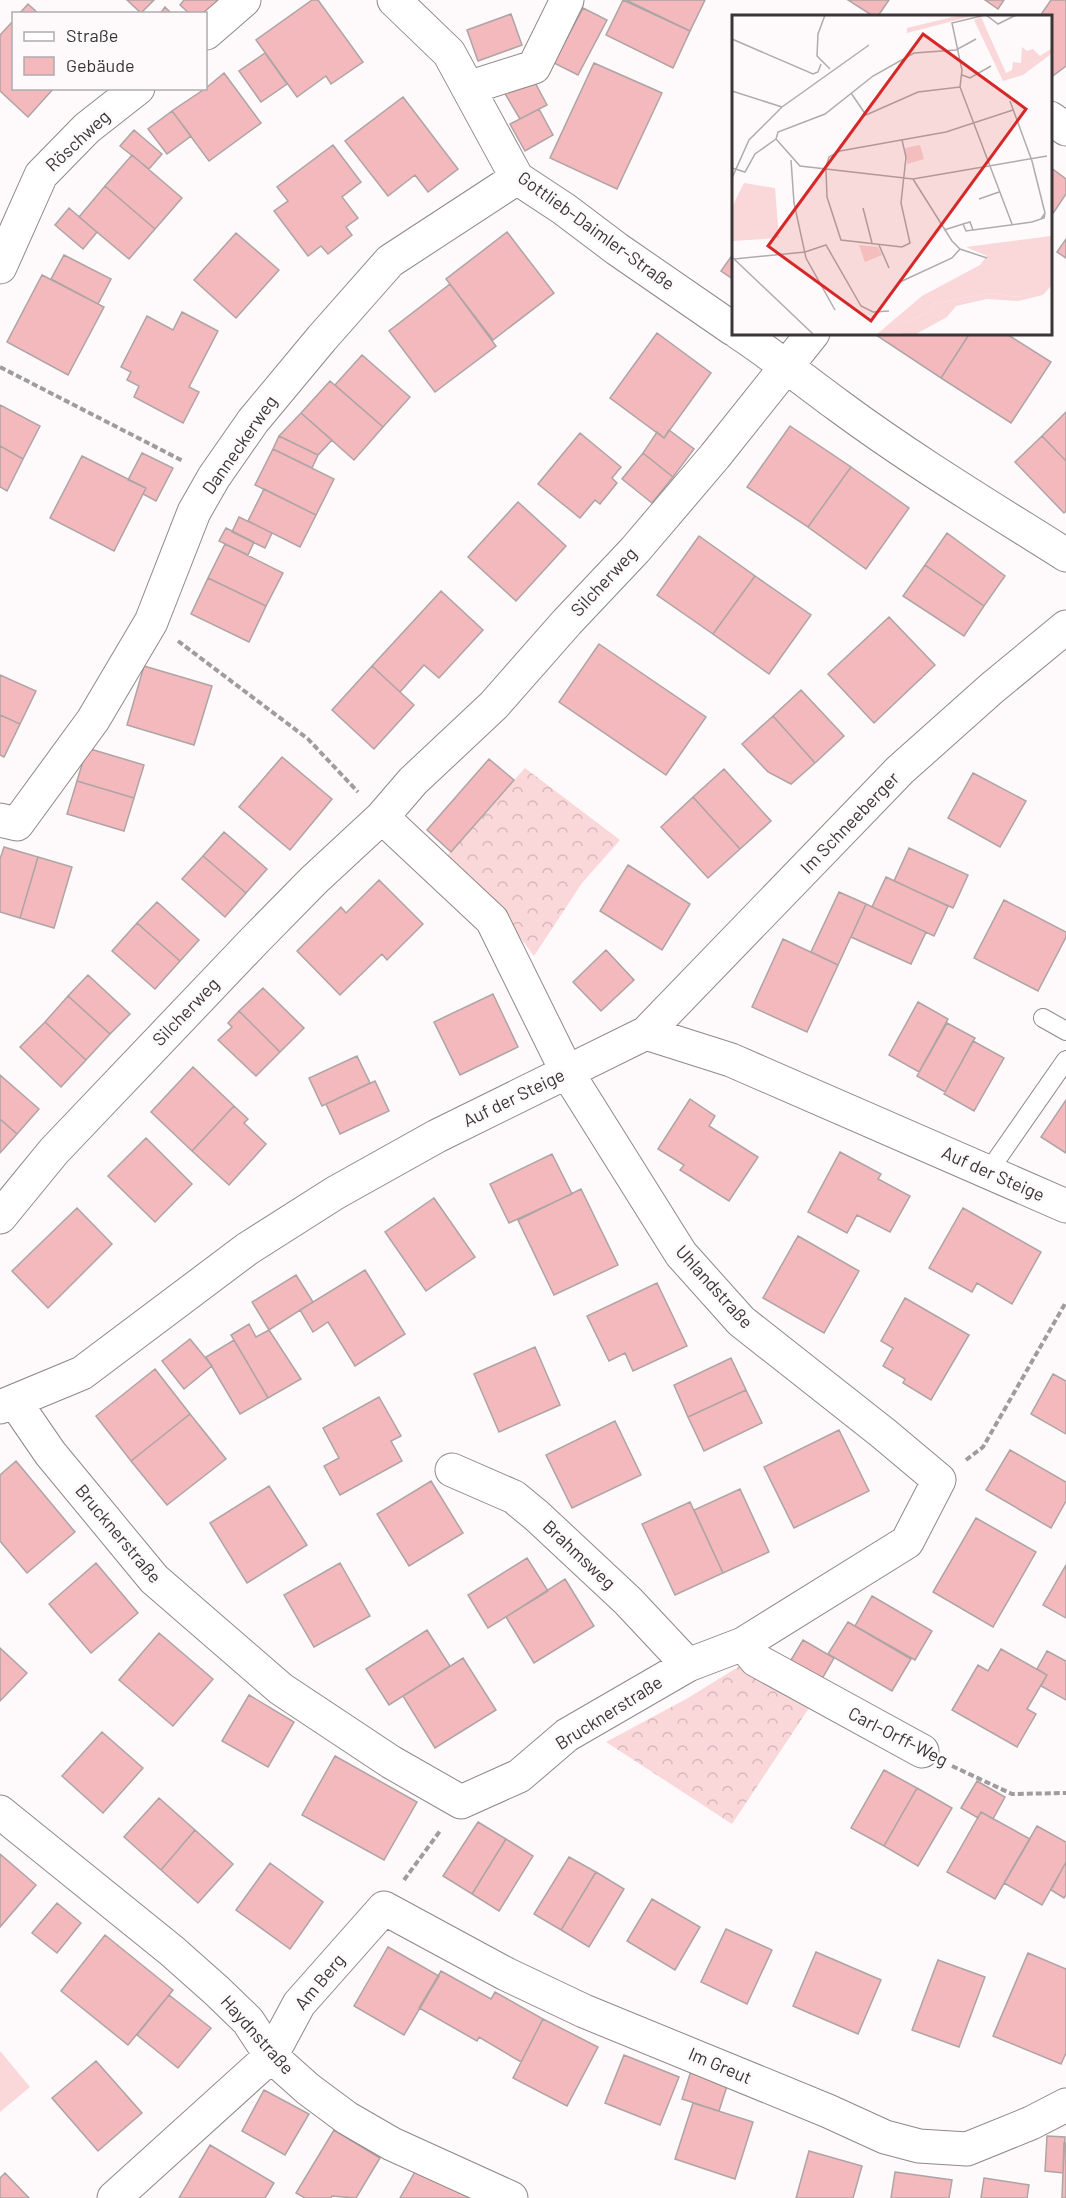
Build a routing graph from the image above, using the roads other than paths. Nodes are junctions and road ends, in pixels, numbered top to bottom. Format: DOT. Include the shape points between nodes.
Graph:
graph roads {
  1 [pos="244,0"];
  2 [pos="394,0"];
  3 [pos="567,0"];
  4 [pos="207,32"];
  5 [pos="468,88"];
  6 [pos="135,90"];
  7 [pos="1051,119"];
  8 [pos="1066,129"];
  9 [pos="517,178"];
  10 [pos="0,267"];
  11 [pos="732,327"];
  12 [pos="741,334"];
  13 [pos="812,334"];
  14 [pos="786,365"];
  15 [pos="1066,555"];
  16 [pos="1066,627"];
  17 [pos="382,817"];
  18 [pos="0,820"];
  19 [pos="1043,1018"];
  20 [pos="1066,1031"];
  21 [pos="646,1033"];
  22 [pos="1066,1060"];
  23 [pos="567,1072"];
  24 [pos="988,1172"];
  25 [pos="1066,1206"];
  26 [pos="0,1217"];
  27 [pos="6,1400"];
  28 [pos="452,1470"];
  29 [pos="939,1480"];
  30 [pos="743,1644"];
  31 [pos="688,1665"];
  32 [pos="922,1751"];
  33 [pos="0,1812"];
  34 [pos="384,1908"];
  35 [pos="272,2056"];
  36 [pos="1066,2105"];
  37 [pos="114,2198"];
  38 [pos="512,2198"];
  1 -- 4 [label="street"];
  2 -- 5 [label="street, Gottlieb-Daimler-Straße" via="449,53"];
  3 -- 5 [label="street" via="534,67"];
  5 -- 9 [label="street, Gottlieb-Daimler-Straße"];
  6 -- 10 [label="street, Röschweg" via="87,128 41,175"];
  7 -- 8 [label="street"];
  9 -- 11 [label="street, Gottlieb-Daimler-Straße"];
  9 -- 18 [label="street, Danneckerweg" via="390,261 253,421 194,512 151,622 93,720 17,824"];
  12 -- 14 [label="street"];
  13 -- 14 [label="street, Silcherweg"];
  14 -- 15 [label="street" via="840,407"];
  14 -- 17 [label="street, Silcherweg" via="635,550 494,705 413,781"];
  16 -- 21 [label="street, Im Schneeberger" via="900,770"];
  17 -- 23 [label="street" via="492,920"];
  17 -- 26 [label="street, Silcherweg" via="314,880 158,1040 54,1150"];
  19 -- 20 [label="lane"];
  21 -- 23 [label="street, Auf der Steige"];
  21 -- 24 [label="street, Auf der Steige" via="731,1060"];
  22 -- 24 [label="lane"];
  23 -- 27 [label="street, Auf der Steige" via="437,1136 335,1193 248,1249 82,1373"];
  23 -- 29 [label="street, Uhlandstraße" via="681,1254 741,1321"];
  24 -- 25 [label="street, Auf der Steige"];
  27 -- 31 [label="street, Brucknerstraße" via="154,1579 281,1689 391,1762 461,1802 519,1776 567,1734"];
  28 -- 31 [label="street, Brahmsweg" via="514,1497 537,1516 628,1601"];
  29 -- 30 [label="street, Brucknerstraße" via="907,1542"];
  30 -- 31 [label="street, Brucknerstraße"];
  30 -- 32 [label="street, Carl-Orff-Weg" via="756,1660"];
  33 -- 35 [label="street, Haydnstraße" via="217,1991 248,2021"];
  34 -- 35 [label="street, Am Berg" via="299,2004"];
  34 -- 36 [label="street, Im Greut" via="574,2006 885,2137 920,2146 967,2149"];
  35 -- 37 [label="street, Am Berg"];
  35 -- 38 [label="street, Haydnstraße" via="347,2118 424,2159"];
}
